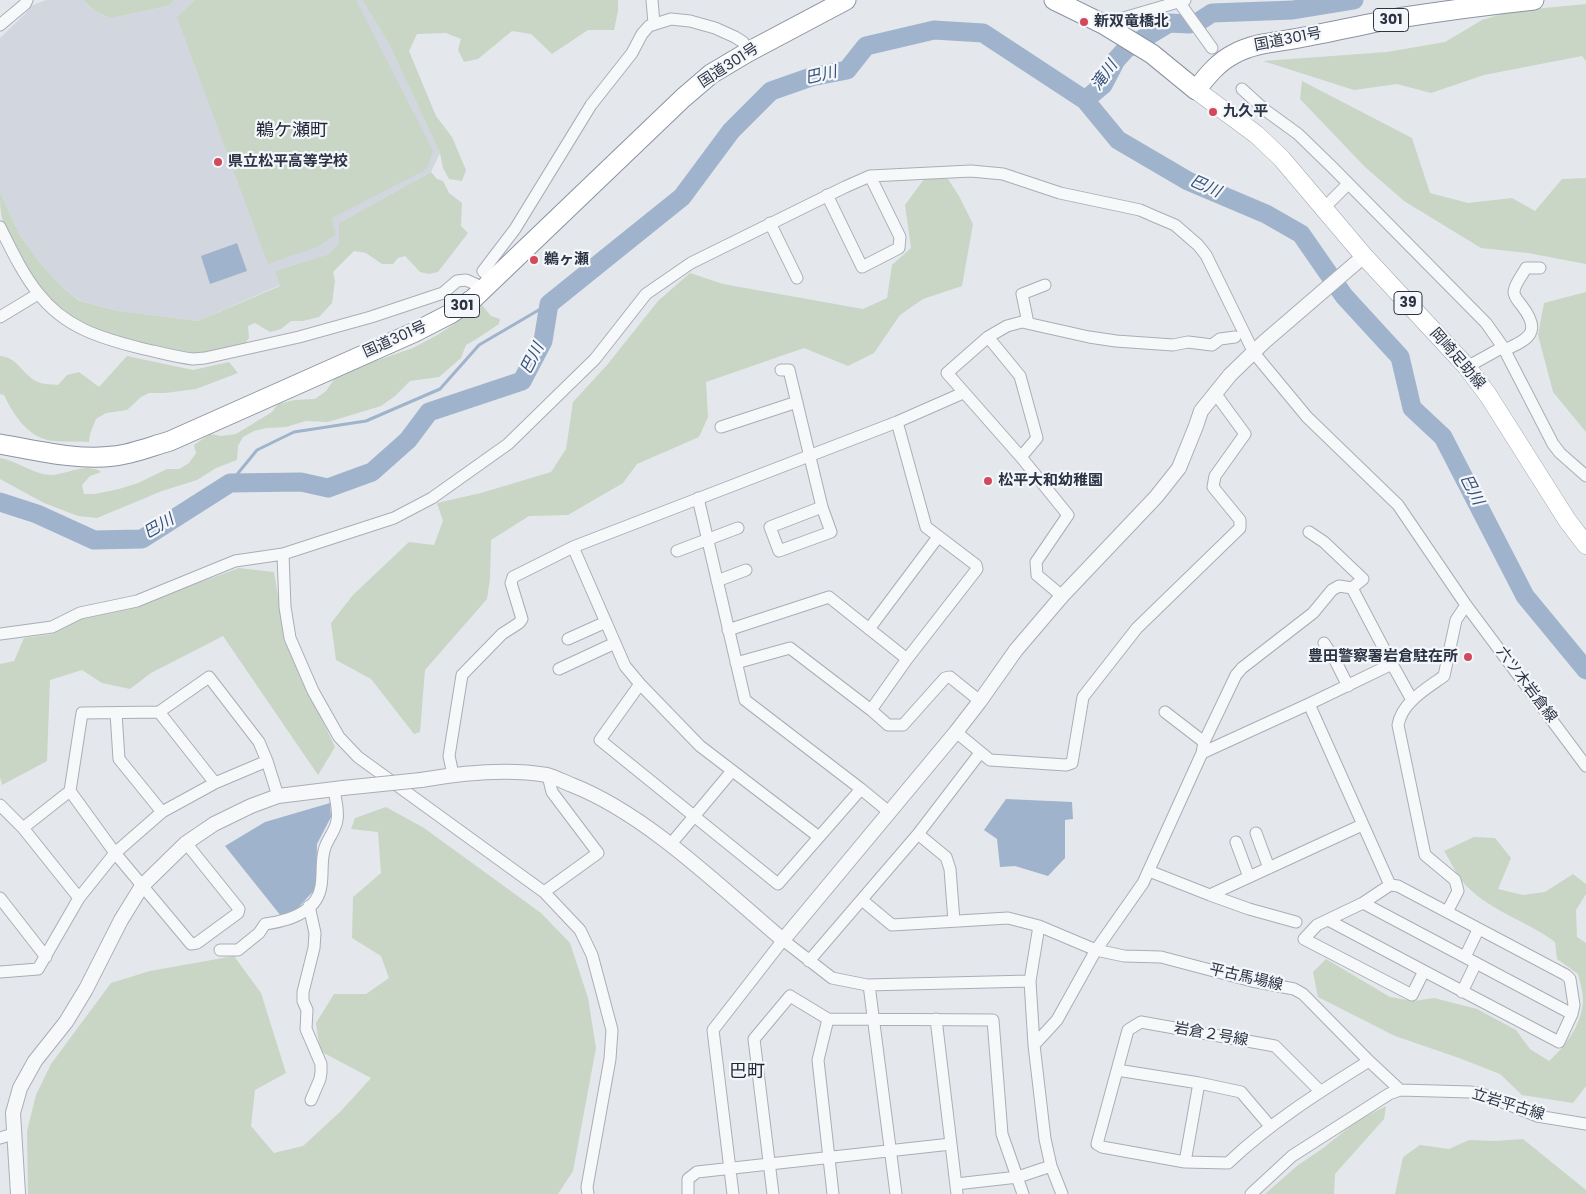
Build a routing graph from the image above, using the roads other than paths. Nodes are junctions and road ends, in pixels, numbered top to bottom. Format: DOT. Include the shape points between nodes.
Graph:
graph roads {
  1 [pos="27,0"];
  2 [pos="652,0"];
  3 [pos="846,0"];
  4 [pos="1054,0"];
  5 [pos="1534,0"];
  6 [pos="1183,4"];
  7 [pos="1448,5"];
  8 [pos="654,23"];
  9 [pos="0,25"];
  10 [pos="1110,28"];
  11 [pos="1212,48"];
  12 [pos="748,52"];
  13 [pos="1242,89"];
  14 [pos="1196,90"];
  15 [pos="870,176"];
  16 [pos="1348,184"];
  17 [pos="827,195"];
  18 [pos="1324,208"];
  19 [pos="770,223"];
  20 [pos="0,227"];
  21 [pos="1357,261"];
  22 [pos="1540,268"];
  23 [pos="797,278"];
  24 [pos="488,285"];
  25 [pos="1045,285"];
  26 [pos="38,294"];
  27 [pos="0,317"];
  28 [pos="1028,323"];
  29 [pos="988,337"];
  30 [pos="1235,337"];
  31 [pos="1504,349"];
  32 [pos="1254,352"];
  33 [pos="1467,367"];
  34 [pos="780,370"];
  35 [pos="963,393"];
  36 [pos="1215,393"];
  37 [pos="797,402"];
  38 [pos="897,422"];
  39 [pos="721,427"];
  40 [pos="0,444"];
  41 [pos="810,454"];
  42 [pos="1021,457"];
  43 [pos="1586,476"];
  44 [pos="698,498"];
  45 [pos="822,508"];
  46 [pos="738,528"];
  47 [pos="1308,532"];
  48 [pos="938,537"];
  49 [pos="708,540"];
  50 [pos="1586,545"];
  51 [pos="573,546"];
  52 [pos="677,551"];
  53 [pos="283,554"];
  54 [pos="746,570"];
  55 [pos="717,581"];
  56 [pos="1352,588"];
  57 [pos="1062,596"];
  58 [pos="1466,605"];
  59 [pos="606,622"];
  60 [pos="869,629"];
  61 [pos="728,630"];
  62 [pos="0,634"];
  63 [pos="568,639"];
  64 [pos="615,643"];
  65 [pos="1324,643"];
  66 [pos="907,659"];
  67 [pos="736,663"];
  68 [pos="1392,664"];
  69 [pos="559,669"];
  70 [pos="640,684"];
  71 [pos="1348,686"];
  72 [pos="980,700"];
  73 [pos="1412,700"];
  74 [pos="1309,704"];
  75 [pos="870,709"];
  76 [pos="116,712"];
  77 [pos="159,712"];
  78 [pos="1165,712"];
  79 [pos="956,732"];
  80 [pos="1203,747"];
  81 [pos="980,753"];
  82 [pos="267,761"];
  83 [pos="1586,766"];
  84 [pos="732,771"];
  85 [pos="453,774"];
  86 [pos="548,776"];
  87 [pos="215,782"];
  88 [pos="339,788"];
  89 [pos="861,789"];
  90 [pos="70,791"];
  91 [pos="278,796"];
  92 [pos="0,805"];
  93 [pos="162,812"];
  94 [pos="889,812"];
  95 [pos="695,816"];
  96 [pos="1362,825"];
  97 [pos="23,828"];
  98 [pos="1256,833"];
  99 [pos="918,834"];
  100 [pos="819,836"];
  101 [pos="1236,842"];
  102 [pos="186,843"];
  103 [pos="670,845"];
  104 [pos="115,853"];
  105 [pos="1269,868"];
  106 [pos="1150,870"];
  107 [pos="1249,877"];
  108 [pos="1390,885"];
  109 [pos="142,886"];
  110 [pos="544,892"];
  111 [pos="1210,894"];
  112 [pos="0,898"];
  113 [pos="79,898"];
  114 [pos="862,900"];
  115 [pos="1362,903"];
  116 [pos="309,906"];
  117 [pos="1447,912"];
  118 [pos="1328,920"];
  119 [pos="954,921"];
  120 [pos="1296,922"];
  121 [pos="1039,926"];
  122 [pos="1478,930"];
  123 [pos="783,940"];
  124 [pos="220,950"];
  125 [pos="1096,950"];
  126 [pos="46,957"];
  127 [pos="1465,957"];
  128 [pos="809,961"];
  129 [pos="1476,963"];
  130 [pos="0,972"];
  131 [pos="1424,972"];
  132 [pos="1030,981"];
  133 [pos="869,985"];
  134 [pos="1462,992"];
  135 [pos="1572,1014"];
  136 [pos="828,1020"];
  137 [pos="874,1020"];
  138 [pos="936,1020"];
  139 [pos="1034,1045"];
  140 [pos="1369,1061"];
  141 [pos="1117,1070"];
  142 [pos="1199,1083"];
  143 [pos="1400,1090"];
  144 [pos="1320,1091"];
  145 [pos="311,1100"];
  146 [pos="1586,1124"];
  147 [pos="1270,1126"];
  148 [pos="7,1136"];
  149 [pos="950,1144"];
  150 [pos="890,1151"];
  151 [pos="829,1158"];
  152 [pos="1184,1162"];
  153 [pos="770,1166"];
  154 [pos="1051,1166"];
  155 [pos="731,1170"];
  156 [pos="1018,1177"];
  157 [pos="956,1189"];
  158 [pos="18,1194"];
  159 [pos="588,1194"];
  160 [pos="688,1194"];
  161 [pos="733,1194"];
  162 [pos="773,1194"];
  163 [pos="833,1194"];
  164 [pos="896,1194"];
  165 [pos="1023,1194"];
  166 [pos="1062,1194"];
  167 [pos="1251,1194"];
  1 -- 9 [label="street"];
  2 -- 8 [label="street"];
  3 -- 12 [label="highway, 国道301号 / 301"];
  4 -- 10 [label="highway"];
  5 -- 7 [label="highway, 国道301号 / 301"];
  6 -- 10 [label="street"];
  6 -- 11 [label="street"];
  7 -- 14 [label="highway, 国道301号 / 301" via="1303,38 1271,42 1235,53 1212,70"];
  8 -- 12 [label="street" via="671,19 715,28 743,42"];
  8 -- 24 [label="street" via="642,34 632,53 591,105 515,229 484,271"];
  10 -- 14 [label="highway" via="1152,54"];
  12 -- 24 [label="highway, 国道301号 / 301" via="711,74 683,98"];
  13 -- 16 [label="street" via="1298,134"];
  14 -- 18 [label="main road, 岡崎足助線 / 39" via="1257,135"];
  15 -- 17 [label="street"];
  15 -- 17 [label="street" via="900,237 899,248 862,267"];
  15 -- 32 [label="street, 六ツ木岩倉線" via="971,171 1003,174 1060,194 1156,216 1188,235 1206,255"];
  16 -- 18 [label="street"];
  16 -- 31 [label="street" via="1486,323"];
  17 -- 19 [label="street"];
  18 -- 21 [label="main road, 岡崎足助線 / 39"];
  19 -- 23 [label="street"];
  19 -- 53 [label="street" via="691,262 646,294 595,359 508,444 432,498 394,518"];
  20 -- 26 [label="street"];
  21 -- 32 [label="street"];
  21 -- 33 [label="main road, 岡崎足助線 / 39"];
  22 -- 31 [label="street" via="1526,268 1514,289 1515,296 1532,321 1532,328 1526,341"];
  24 -- 26 [label="street" via="457,281 442,293 371,317 299,337 193,359 102,338 65,319"];
  24 -- 40 [label="highway, 国道301号 / 301" via="450,314 415,332 170,441 114,456 77,455"];
  25 -- 28 [label="street" via="1022,294"];
  26 -- 27 [label="street"];
  28 -- 29 [label="street" via="1007,326"];
  28 -- 30 [label="street" via="1089,337 1142,343 1212,345 1220,339"];
  29 -- 35 [label="street" via="947,373"];
  29 -- 42 [label="street" via="1020,376 1036,438"];
  31 -- 33 [label="street"];
  31 -- 43 [label="street" via="1553,444"];
  32 -- 36 [label="street"];
  32 -- 58 [label="street, 六ツ木岩倉線" via="1307,417 1398,506"];
  33 -- 50 [label="main road, 岡崎足助線 / 39"];
  34 -- 37 [label="street" via="789,370"];
  35 -- 38 [label="street"];
  35 -- 42 [label="street"];
  36 -- 57 [label="street" via="1201,411 1179,468 1156,497"];
  36 -- 81 [label="street" via="1245,434 1214,476 1213,487 1240,520 1240,528 1138,628 1083,698 1072,763 1066,766 990,760"];
  37 -- 39 [label="street"];
  37 -- 41 [label="street"];
  38 -- 41 [label="street"];
  38 -- 48 [label="street" via="926,527"];
  41 -- 44 [label="street"];
  41 -- 45 [label="street"];
  42 -- 57 [label="street" via="1068,516 1036,562 1038,575"];
  44 -- 49 [label="street"];
  44 -- 51 [label="street"];
  45 -- 45 [label="street" via="831,532 779,551 770,527"];
  46 -- 49 [label="street"];
  47 -- 56 [label="street" via="1360,574 1363,579"];
  48 -- 60 [label="street"];
  48 -- 66 [label="street" via="976,565 977,570"];
  49 -- 52 [label="street"];
  49 -- 55 [label="street"];
  51 -- 59 [label="street"];
  51 -- 85 [label="street" via="512,577 522,618 462,675 449,756"];
  53 -- 62 [label="street" via="236,562 137,601 80,613 52,627"];
  53 -- 110 [label="street" via="290,638 313,691 339,737 358,757"];
  54 -- 55 [label="street"];
  55 -- 61 [label="street"];
  56 -- 68 [label="street"];
  56 -- 80 [label="street" via="1339,586 1332,590 1313,613 1242,668"];
  57 -- 72 [label="street" via="1016,650"];
  58 -- 73 [label="street" via="1456,620 1444,676"];
  58 -- 83 [label="street, 六ツ木岩倉線"];
  59 -- 63 [label="street"];
  59 -- 64 [label="street"];
  60 -- 61 [label="street" via="829,597"];
  60 -- 66 [label="street"];
  61 -- 67 [label="street"];
  64 -- 69 [label="street"];
  64 -- 70 [label="street" via="625,666"];
  65 -- 71 [label="street"];
  66 -- 75 [label="street"];
  67 -- 75 [label="street" via="790,648"];
  67 -- 89 [label="street" via="745,700"];
  68 -- 71 [label="street"];
  68 -- 73 [label="street"];
  70 -- 84 [label="street" via="700,746"];
  70 -- 95 [label="street" via="600,740"];
  71 -- 74 [label="street"];
  72 -- 75 [label="street" via="950,678 945,678 904,725 888,726"];
  72 -- 79 [label="street"];
  73 -- 117 [label="street" via="1398,725 1425,855 1456,880 1458,891"];
  74 -- 80 [label="street"];
  74 -- 96 [label="street"];
  76 -- 77 [label="street"];
  76 -- 90 [label="street" via="82,714"];
  76 -- 93 [label="street" via="119,759"];
  77 -- 82 [label="street" via="209,678 259,742"];
  77 -- 87 [label="street"];
  78 -- 80 [label="street"];
  79 -- 81 [label="street"];
  79 -- 94 [label="street"];
  80 -- 106 [label="street"];
  81 -- 99 [label="street"];
  82 -- 87 [label="street"];
  82 -- 91 [label="street"];
  84 -- 95 [label="street"];
  84 -- 100 [label="street"];
  85 -- 86 [label="street" via="507,772"];
  85 -- 88 [label="street, bridge"];
  86 -- 103 [label="street" via="614,806"];
  86 -- 110 [label="street" via="552,792 598,853"];
  87 -- 93 [label="street"];
  88 -- 91 [label="street"];
  88 -- 116 [label="street" via="338,820 324,849 321,888"];
  89 -- 94 [label="street"];
  89 -- 100 [label="street"];
  90 -- 97 [label="street"];
  90 -- 104 [label="street"];
  91 -- 102 [label="street" via="214,824"];
  92 -- 97 [label="street"];
  93 -- 104 [label="street"];
  94 -- 123 [label="street"];
  95 -- 100 [label="street" via="778,884"];
  95 -- 103 [label="street"];
  96 -- 105 [label="street"];
  96 -- 108 [label="street"];
  97 -- 113 [label="street"];
  98 -- 105 [label="street"];
  99 -- 114 [label="street"];
  99 -- 119 [label="street" via="946,857"];
  101 -- 107 [label="street"];
  102 -- 109 [label="street"];
  102 -- 109 [label="street" via="239,909 238,913 191,944"];
  103 -- 123 [label="street"];
  104 -- 109 [label="street"];
  104 -- 113 [label="street"];
  105 -- 107 [label="street"];
  106 -- 111 [label="street"];
  106 -- 125 [label="street"];
  107 -- 111 [label="street"];
  108 -- 115 [label="street"];
  108 -- 117 [label="street" via="1398,886"];
  109 -- 148 [label="street" via="120,920 86,990 35,1061 20,1088"];
  110 -- 159 [label="street" via="580,930 592,955 612,1030"];
  111 -- 120 [label="street"];
  112 -- 126 [label="street"];
  113 -- 126 [label="street"];
  114 -- 119 [label="street, 平古馬場線" via="892,925"];
  114 -- 128 [label="street"];
  115 -- 118 [label="street"];
  115 -- 127 [label="street"];
  116 -- 124 [label="street" via="298,916 265,924 238,950"];
  116 -- 145 [label="street" via="315,933 303,1001 307,1010 306,1029 321,1064 320,1079"];
  117 -- 122 [label="street"];
  118 -- 131 [label="street"];
  118 -- 131 [label="street" via="1317,924 1304,939 1412,995"];
  119 -- 121 [label="street, 平古馬場線" via="1008,918"];
  121 -- 125 [label="street, 平古馬場線"];
  121 -- 132 [label="street"];
  122 -- 127 [label="street"];
  122 -- 135 [label="street" via="1566,975 1570,979 1574,1005"];
  123 -- 128 [label="street"];
  123 -- 155 [label="street" via="712,1030"];
  125 -- 139 [label="street" via="1057,1020"];
  125 -- 140 [label="street, 平古馬場線" via="1124,956 1161,957 1294,989 1303,994"];
  126 -- 130 [label="street" via="38,969"];
  127 -- 129 [label="street"];
  128 -- 133 [label="street" via="832,978"];
  129 -- 134 [label="street"];
  129 -- 135 [label="street"];
  131 -- 134 [label="street"];
  132 -- 133 [label="street"];
  132 -- 139 [label="street"];
  133 -- 137 [label="street"];
  134 -- 135 [label="street" via="1559,1042"];
  136 -- 137 [label="street"];
  136 -- 151 [label="street" via="818,1060"];
  136 -- 153 [label="street" via="790,996 754,1039"];
  137 -- 138 [label="street"];
  137 -- 150 [label="street"];
  138 -- 149 [label="street"];
  138 -- 156 [label="street" via="993,1020 1002,1134"];
  139 -- 154 [label="street" via="1044,1139"];
  140 -- 143 [label="street, 平古馬場線"];
  140 -- 144 [label="street"];
  141 -- 142 [label="street"];
  141 -- 144 [label="street, 岩倉２号線" via="1128,1030 1141,1022 1275,1046"];
  141 -- 152 [label="street, 岩倉２号線" via="1097,1144"];
  142 -- 147 [label="street" via="1241,1092"];
  142 -- 152 [label="street"];
  143 -- 146 [label="street, 立岩平古線" via="1482,1094 1537,1116"];
  143 -- 167 [label="street" via="1292,1156"];
  144 -- 147 [label="street"];
  147 -- 152 [label="street" via="1228,1163"];
  148 -- 158 [label="street"];
  149 -- 150 [label="street"];
  149 -- 157 [label="street"];
  150 -- 151 [label="street"];
  150 -- 164 [label="street"];
  151 -- 153 [label="street"];
  151 -- 163 [label="street"];
  153 -- 155 [label="street"];
  153 -- 162 [label="street"];
  154 -- 156 [label="street"];
  154 -- 166 [label="street"];
  155 -- 160 [label="street" via="697,1172 688,1179"];
  155 -- 161 [label="street"];
  156 -- 157 [label="street"];
  156 -- 165 [label="street"];
}
